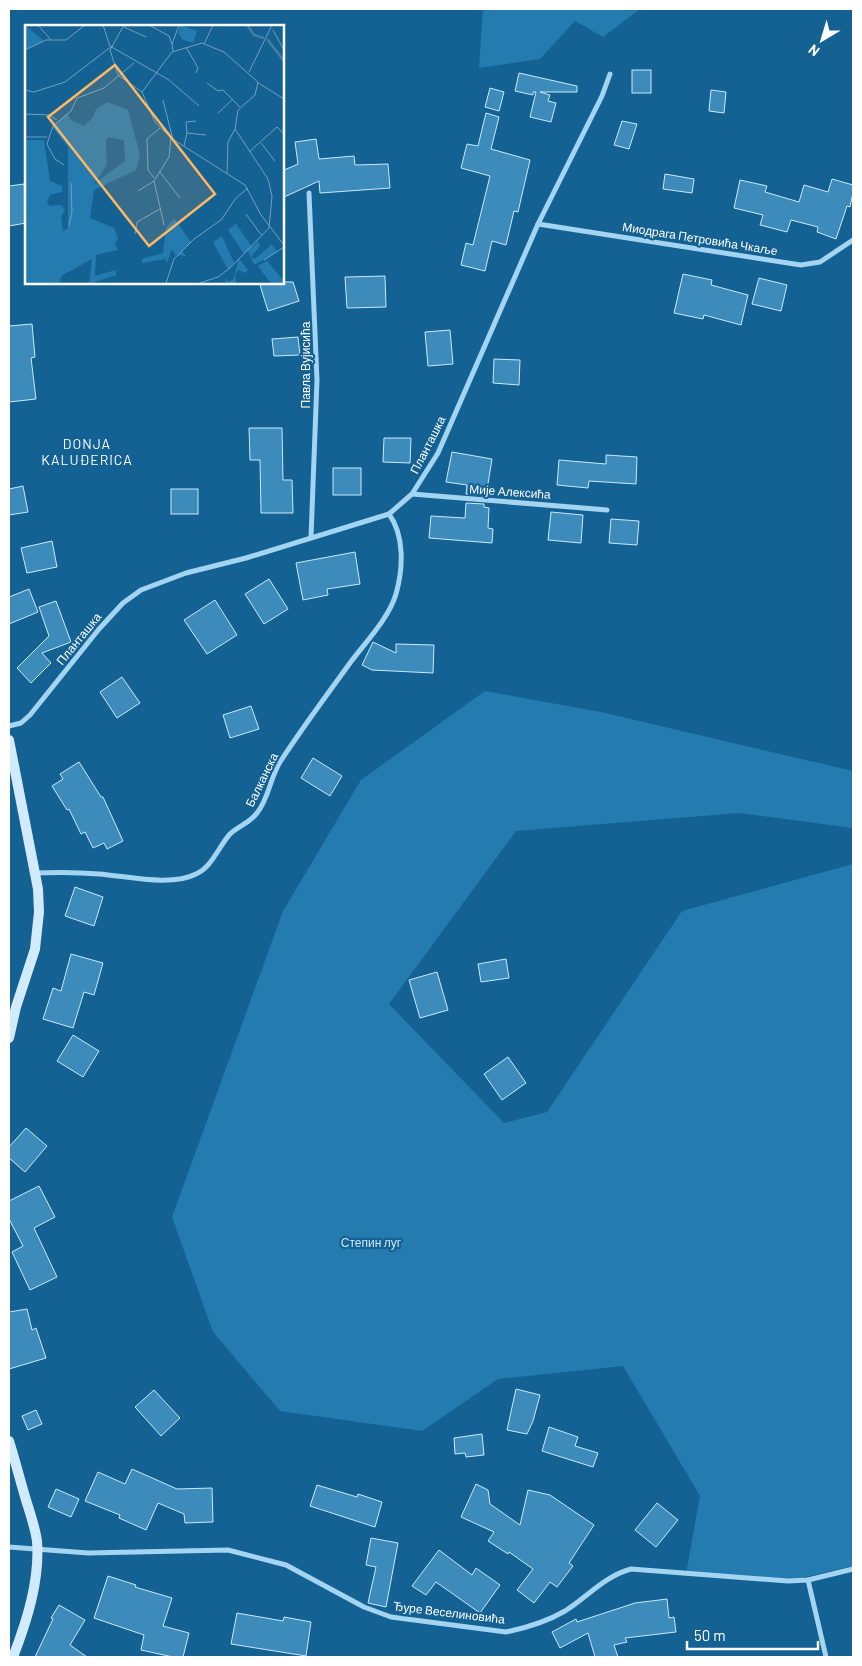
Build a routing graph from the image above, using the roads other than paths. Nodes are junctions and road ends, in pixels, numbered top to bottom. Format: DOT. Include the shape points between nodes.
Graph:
graph roads {
  1 [pos="610,74"];
  2 [pos="309,193"];
  3 [pos="538,224"];
  4 [pos="853,240"];
  5 [pos="412,494"];
  6 [pos="607,510"];
  7 [pos="389,514"];
  8 [pos="311,537"];
  9 [pos="9,726"];
  10 [pos="9,740"];
  11 [pos="34,873"];
  12 [pos="9,1038"];
  13 [pos="9,1441"];
  14 [pos="9,1547"];
  15 [pos="37,1550"];
  16 [pos="853,1569"];
  17 [pos="808,1580"];
  18 [pos="14,1657"];
  19 [pos="826,1657"];
  1 -- 3 [label="street, Планташка"];
  2 -- 8 [label="street, Павла Вујисића" via="317,380"];
  3 -- 4 [label="street, Миодрага Петровића Чкаље" via="801,265 820,262"];
  3 -- 5 [label="street, Планташка" via="438,453"];
  5 -- 6 [label="street, Мије Алексића"];
  5 -- 7 [label="street, Планташка"];
  7 -- 8 [label="street, Планташка"];
  7 -- 11 [label="street, Балканска" via="400,536 400,568 396,594 389,611 288,751 256,815 232,832 207,865 198,874 185,878 150,881 101,874"];
  8 -- 9 [label="street, Планташка" via="186,573 141,590 99,628 30,715 21,724"];
  10 -- 11 [label="street"];
  11 -- 12 [label="street" via="39,912 35,949"];
  13 -- 15 [label="street" via="34,1527"];
  14 -- 15 [label="street, Ђуре Веселиновића"];
  15 -- 17 [label="street, Ђуре Веселиновића" via="228,1550 286,1566 364,1607 391,1617 506,1632 552,1618 612,1575 631,1569"];
  15 -- 18 [label="street" via="34,1588"];
  16 -- 17 [label="street, Ђуре Веселиновића"];
  17 -- 19 [label="street"];
}
